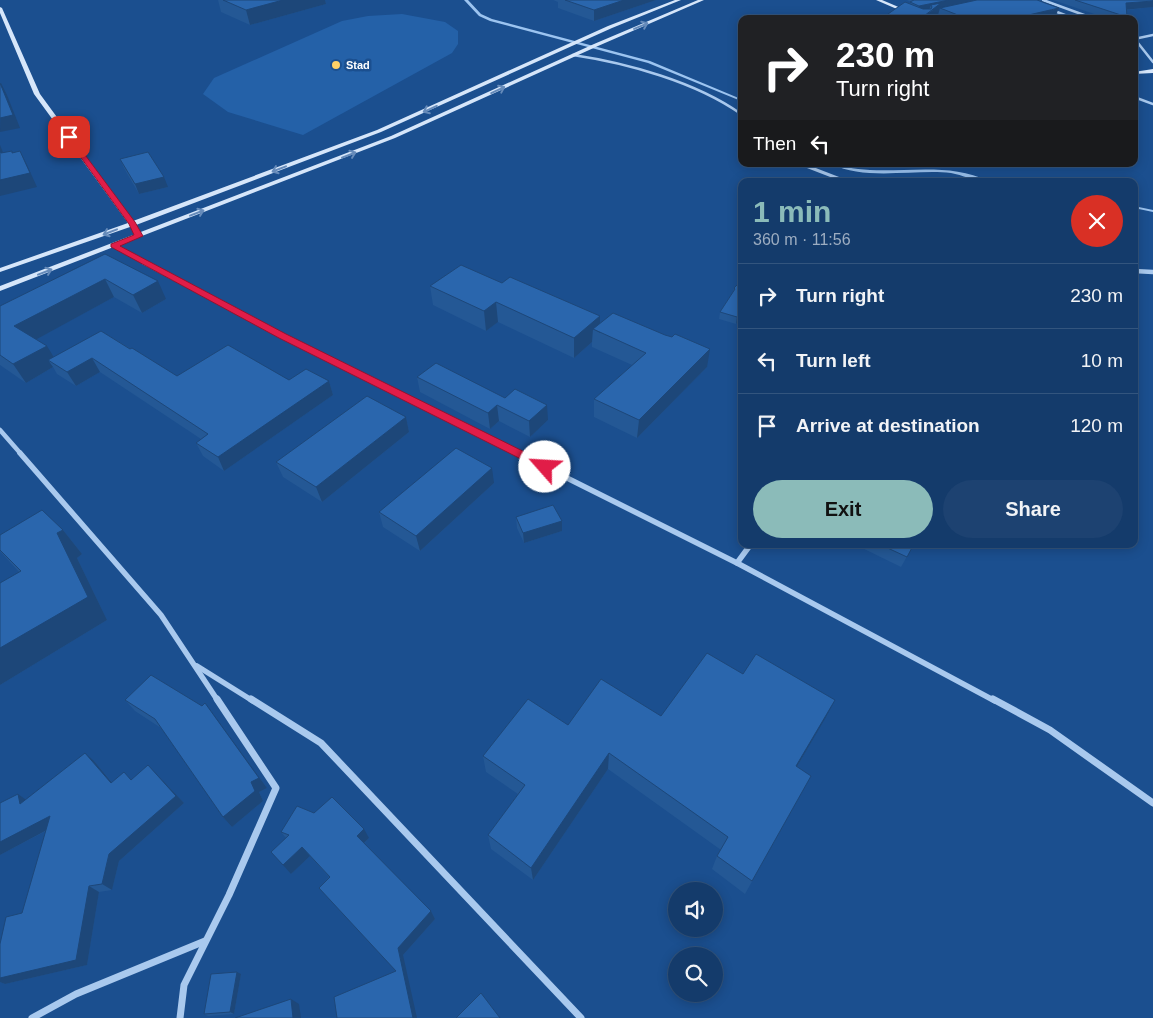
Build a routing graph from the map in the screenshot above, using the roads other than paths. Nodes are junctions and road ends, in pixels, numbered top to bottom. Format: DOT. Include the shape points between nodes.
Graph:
graph roads {
  1 [pos="680,0"];
  2 [pos="702,0"];
  3 [pos="878,0"];
  4 [pos="1043,0"];
  5 [pos="0,8"];
  6 [pos="1051,9"];
  7 [pos="915,15"];
  8 [pos="1065,15"];
  9 [pos="1083,15"];
  10 [pos="3,24"];
  11 [pos="1153,35"];
  12 [pos="1138,38"];
  13 [pos="1138,44"];
  14 [pos="573,55"];
  15 [pos="1153,62"];
  16 [pos="1153,72"];
  17 [pos="1138,73"];
  18 [pos="1138,99"];
  19 [pos="1153,104"];
  20 [pos="738,112"];
  21 [pos="807,167"];
  22 [pos="836,178"];
  23 [pos="132,224"];
  24 [pos="139,236"];
  25 [pos="114,246"];
  26 [pos="0,270"];
  27 [pos="1138,271"];
  28 [pos="1153,272"];
  29 [pos="0,289"];
  30 [pos="0,430"];
  31 [pos="747,548"];
  32 [pos="737,563"];
  33 [pos="194,664"];
  34 [pos="1153,803"];
  35 [pos="206,941"];
  36 [pos="32,1018"];
  37 [pos="180,1018"];
  38 [pos="581,1018"];
  1 -- 23 [label="street, one-way" via="610,27 379,131"];
  14 -- 2 [label="street, one-way"];
  3 -- 7 [label="street"];
  4 -- 9 [label="street"];
  5 -- 10 [label="street"];
  6 -- 8 [label="street"];
  10 -- 23 [label="street" via="37,94"];
  11 -- 12 [label="street"];
  13 -- 15 [label="street"];
  14 -- 20 [label="street" via="644,72 713,98"];
  24 -- 14 [label="street, one-way" via="394,138"];
  16 -- 17 [label="street"];
  18 -- 19 [label="street"];
  21 -- 22 [label="street"];
  23 -- 24 [label="street"];
  23 -- 26 [label="street, one-way"];
  24 -- 25 [label="street"];
  29 -- 25 [label="street, one-way"];
  25 -- 32 [label="street" via="282,336"];
  27 -- 28 [label="street"];
  30 -- 33 [label="street" via="162,615"];
  31 -- 32 [label="street"];
  32 -- 34 [label="street" via="1050,730"];
  33 -- 35 [label="street" via="276,788"];
  33 -- 38 [label="street" via="321,743"];
  35 -- 36 [label="street" via="76,994"];
  35 -- 37 [label="street" via="184,986"];
}
